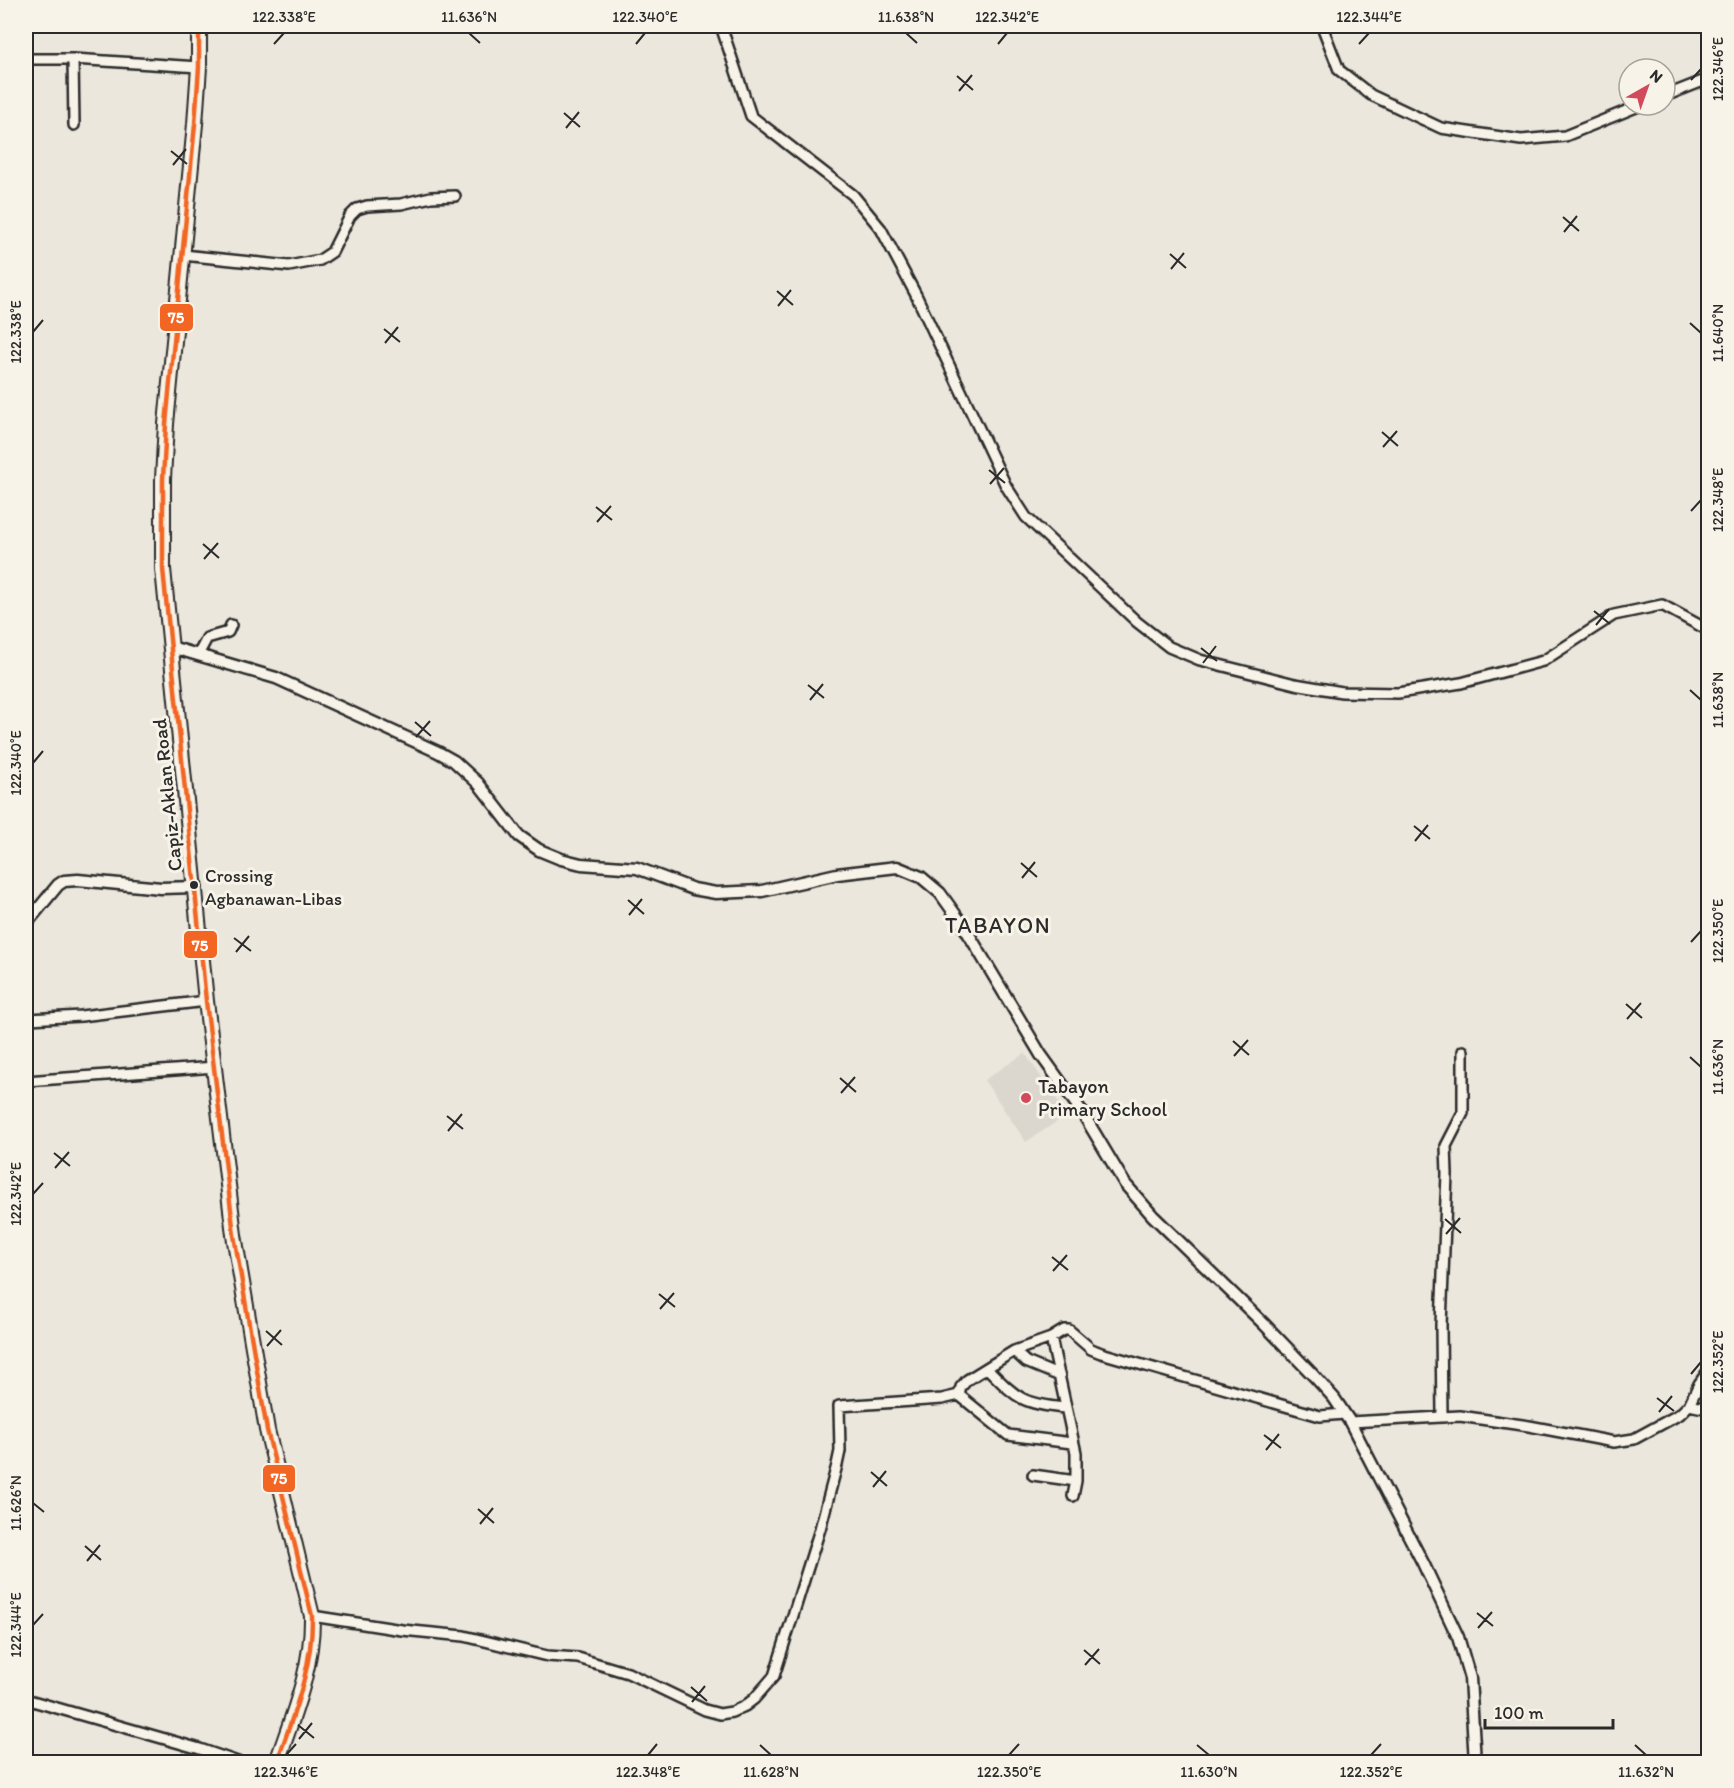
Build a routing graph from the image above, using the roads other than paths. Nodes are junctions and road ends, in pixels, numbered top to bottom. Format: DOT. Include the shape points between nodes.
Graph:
graph roads {
  1 [pos="199,26"];
  2 [pos="721,26"];
  3 [pos="1322,26"];
  4 [pos="26,59"];
  5 [pos="73,59"];
  6 [pos="199,67"];
  7 [pos="1708,79"];
  8 [pos="1677,91"];
  9 [pos="1617,115"];
  10 [pos="74,124"];
  11 [pos="455,196"];
  12 [pos="183,255"];
  13 [pos="231,626"];
  14 [pos="1708,630"];
  15 [pos="171,647"];
  16 [pos="198,655"];
  17 [pos="196,887"];
  18 [pos="26,921"];
  19 [pos="206,1001"];
  20 [pos="29,1019"];
  21 [pos="1463,1051"];
  22 [pos="215,1067"];
  23 [pos="26,1081"];
  24 [pos="1051,1338"];
  25 [pos="1014,1351"];
  26 [pos="987,1368"];
  27 [pos="1708,1371"];
  28 [pos="1060,1376"];
  29 [pos="959,1395"];
  30 [pos="1689,1405"];
  31 [pos="1065,1408"];
  32 [pos="1708,1409"];
  33 [pos="1442,1417"];
  34 [pos="1347,1418"];
  35 [pos="1072,1443"];
  36 [pos="1033,1475"];
  37 [pos="1076,1481"];
  38 [pos="1073,1496"];
  39 [pos="312,1617"];
  40 [pos="29,1700"];
  41 [pos="238,1762"];
  42 [pos="277,1762"];
  43 [pos="1475,1762"];
  1 -- 6 [label="main road, Capiz-Aklan Road"];
  2 -- 14 [label="street" via="751,116 853,195 881,229 1006,486 1026,517 1137,622 1169,646 1200,660 1295,684 1342,692 1398,693 1461,683 1543,661 1614,615 1662,605"];
  3 -- 9 [label="street" via="1340,70 1371,95 1441,129 1521,140 1565,136"];
  4 -- 5 [label="street"];
  5 -- 6 [label="street"];
  5 -- 10 [label="street"];
  6 -- 12 [label="main road, Capiz-Aklan Road"];
  7 -- 8 [label="street"];
  11 -- 12 [label="street" via="357,209 332,252 320,260 289,266"];
  12 -- 15 [label="main road, Capiz-Aklan Road" via="163,479 163,569"];
  13 -- 16 [label="street" via="228,632 207,639"];
  15 -- 16 [label="street"];
  15 -- 17 [label="main road, Capiz-Aklan Road"];
  16 -- 34 [label="street" via="284,681 454,761 478,783 519,836 548,855 581,864 637,868 693,889 716,893 762,891 890,866 921,878 940,893 965,928 1125,1184 1264,1323 1334,1398"];
  17 -- 18 [label="street" via="64,881"];
  17 -- 19 [label="main road, Capiz-Aklan Road"];
  19 -- 20 [label="street"];
  19 -- 22 [label="main road, Capiz-Aklan Road"];
  21 -- 33 [label="street" via="1462,1113 1446,1146"];
  22 -- 23 [label="street"];
  22 -- 39 [label="main road, Capiz-Aklan Road" via="250,1334 267,1430"];
  24 -- 25 [label="street"];
  24 -- 28 [label="street"];
  24 -- 34 [label="street" via="1070,1330 1101,1353 1320,1416"];
  25 -- 26 [label="street"];
  25 -- 28 [label="street" via="1026,1362"];
  26 -- 29 [label="street" via="967,1380"];
  26 -- 31 [label="street" via="1020,1398 1041,1406"];
  27 -- 30 [label="street"];
  28 -- 31 [label="street"];
  29 -- 35 [label="street" via="1008,1435"];
  29 -- 39 [label="street" via="839,1406 837,1465 774,1676 746,1706 732,1712 705,1710 628,1673 578,1658 547,1656 464,1636"];
  30 -- 32 [label="street"];
  30 -- 33 [label="street" via="1670,1421 1634,1438 1614,1442 1486,1419"];
  31 -- 35 [label="street"];
  33 -- 34 [label="street"];
  34 -- 43 [label="street" via="1458,1637 1470,1678"];
  35 -- 37 [label="street"];
  36 -- 37 [label="street"];
  37 -- 38 [label="street"];
  39 -- 42 [label="main road, Capiz-Aklan Road" via="308,1667"];
  40 -- 41 [label="street"];
}
